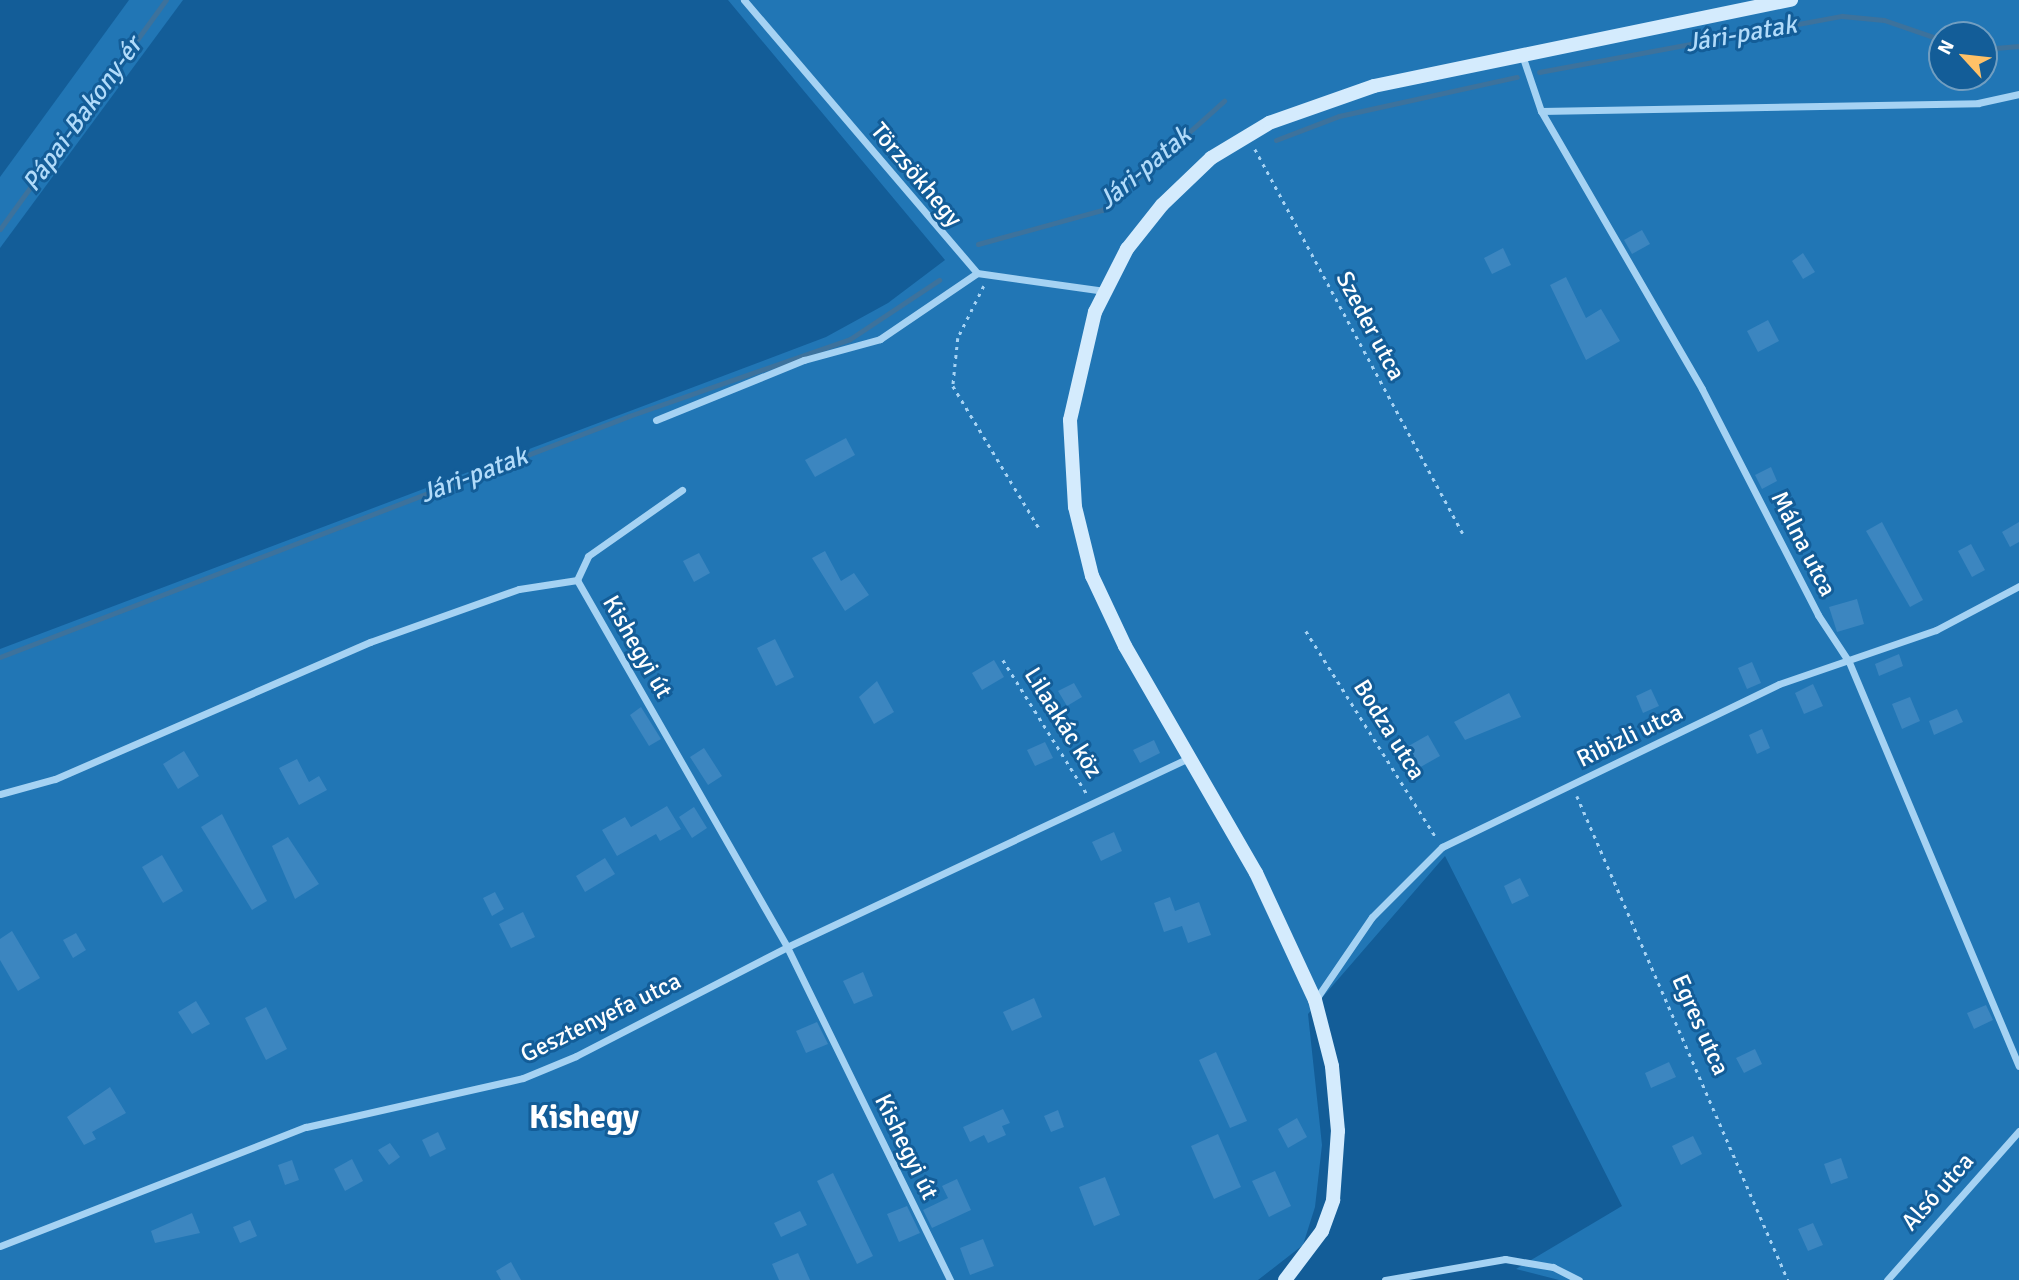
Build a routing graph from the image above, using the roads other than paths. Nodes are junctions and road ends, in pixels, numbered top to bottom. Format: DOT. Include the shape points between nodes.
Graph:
graph roads {
  1 [pos="744,0"];
  2 [pos="1791,0"];
  3 [pos="1522,54"];
  4 [pos="2019,94"];
  5 [pos="1541,111"];
  6 [pos="976,273"];
  7 [pos="1105,290"];
  8 [pos="656,420"];
  9 [pos="682,490"];
  10 [pos="577,580"];
  11 [pos="2019,586"];
  12 [pos="1849,662"];
  13 [pos="1192,757"];
  14 [pos="0,794"];
  15 [pos="787,947"];
  16 [pos="1315,1000"];
  17 [pos="2019,1066"];
  18 [pos="2019,1131"];
  19 [pos="0,1246"];
  20 [pos="950,1280"];
  21 [pos="1285,1280"];
  22 [pos="1385,1280"];
  23 [pos="1579,1280"];
  24 [pos="1888,1280"];
  1 -- 6 [label="street, Törzsökhegy"];
  2 -- 3 [label="main road"];
  3 -- 5 [label="street, Málna utca"];
  3 -- 7 [label="main road" via="1374,86 1247,135 1211,158 1162,205"];
  4 -- 5 [label="street" via="1978,103"];
  5 -- 12 [label="street, Málna utca" via="1702,389 1818,615"];
  6 -- 7 [label="street"];
  6 -- 8 [label="street" via="880,338 804,360"];
  7 -- 13 [label="main road" via="1087,337 1070,420 1075,507 1108,616"];
  9 -- 10 [label="street" via="588,556"];
  10 -- 14 [label="street, Kishegyi út" via="519,589 370,642 55,779"];
  10 -- 15 [label="street, Kishegyi út"];
  11 -- 12 [label="street, Ribizli utca" via="1936,630"];
  12 -- 16 [label="street, Ribizli utca" via="1779,684 1442,847 1372,917"];
  12 -- 17 [label="street, Málna utca"];
  13 -- 15 [label="street, Gesztenyefa utca"];
  13 -- 16 [label="main road" via="1256,873"];
  15 -- 19 [label="street, Gesztenyefa utca" via="523,1078 306,1127"];
  15 -- 20 [label="street, Kishegyi út"];
  16 -- 21 [label="main road" via="1332,1066 1337,1181 1322,1231"];
  18 -- 24 [label="street, Alsó utca"];
  22 -- 23 [label="street" via="1505,1259 1553,1267"];
}
